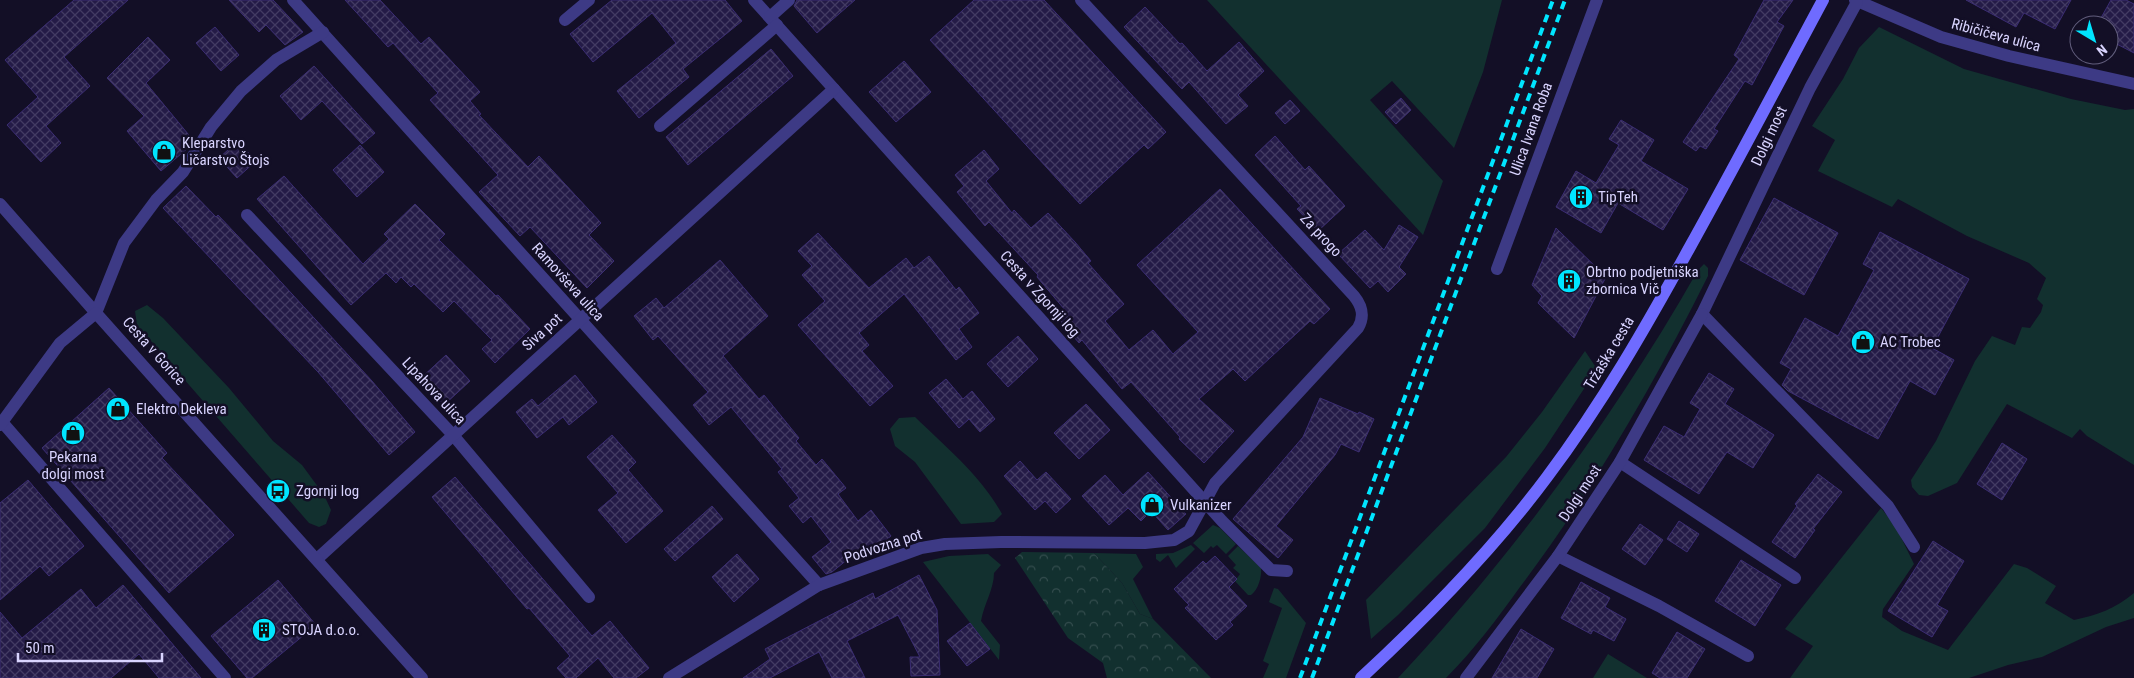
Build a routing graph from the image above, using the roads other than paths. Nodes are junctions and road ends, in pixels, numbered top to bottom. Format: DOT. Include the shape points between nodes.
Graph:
graph roads {
  1 [pos="293,0"];
  2 [pos="589,0"];
  3 [pos="754,0"];
  4 [pos="789,0"];
  5 [pos="1082,0"];
  6 [pos="1597,0"];
  7 [pos="1823,0"];
  8 [pos="1856,1"];
  9 [pos="565,20"];
  10 [pos="773,21"];
  11 [pos="323,32"];
  12 [pos="2134,84"];
  13 [pos="834,89"];
  14 [pos="660,126"];
  15 [pos="0,204"];
  16 [pos="247,215"];
  17 [pos="1497,269"];
  18 [pos="96,312"];
  19 [pos="1702,314"];
  20 [pos="580,320"];
  21 [pos="1,424"];
  22 [pos="453,435"];
  23 [pos="1620,462"];
  24 [pos="1206,502"];
  25 [pos="1914,547"];
  26 [pos="1558,556"];
  27 [pos="317,559"];
  28 [pos="1287,571"];
  29 [pos="1796,578"];
  30 [pos="818,585"];
  31 [pos="589,596"];
  32 [pos="1748,656"];
  33 [pos="226,678"];
  34 [pos="422,678"];
  35 [pos="669,678"];
  36 [pos="1361,678"];
  37 [pos="1466,678"];
  1 -- 11 [label="street, Ramovševa ulica"];
  2 -- 9 [label="street"];
  3 -- 10 [label="street, Cesta v Zgornji log"];
  4 -- 10 [label="street"];
  5 -- 24 [label="street, Za progo" via="1354,296 1362,309 1362,321 1354,332 1215,483"];
  6 -- 17 [label="street, Ulica Ivana Roba"];
  7 -- 36 [label="main road, Tržaška cesta" via="1678,267 1595,408 1536,491 1484,554 1412,631"];
  8 -- 12 [label="street, Ribičičeva ulica" via="1941,37"];
  8 -- 19 [label="street, Dolgi most" via="1810,88"];
  10 -- 13 [label="street, Cesta v Zgornji log"];
  10 -- 14 [label="street"];
  11 -- 18 [label="street" via="276,60 241,90 211,127 184,172 156,200 124,244"];
  11 -- 20 [label="street, Ramovševa ulica"];
  13 -- 20 [label="street, Siva pot"];
  13 -- 24 [label="street, Cesta v Zgornji log"];
  15 -- 18 [label="street, Cesta v Gorice"];
  16 -- 22 [label="street, Lipahova ulica"];
  18 -- 21 [label="street" via="60,343"];
  18 -- 27 [label="street, Cesta v Gorice"];
  19 -- 23 [label="street, Dolgi most"];
  19 -- 25 [label="street" via="1888,506"];
  20 -- 22 [label="street, Siva pot"];
  20 -- 30 [label="street, Ramovševa ulica"];
  21 -- 33 [label="street"];
  22 -- 27 [label="street, Siva pot"];
  22 -- 31 [label="street, Lipahova ulica"];
  23 -- 26 [label="street, Dolgi most"];
  23 -- 29 [label="street"];
  24 -- 28 [label="street, Cesta v Zgornji log" via="1271,570"];
  24 -- 30 [label="street, Podvozna pot" via="1189,531 1167,542 945,544 921,548"];
  26 -- 32 [label="street" via="1659,606"];
  26 -- 37 [label="street, Dolgi most"];
  27 -- 34 [label="street, Cesta v Gorice"];
  30 -- 35 [label="street, Podvozna pot"];
}
